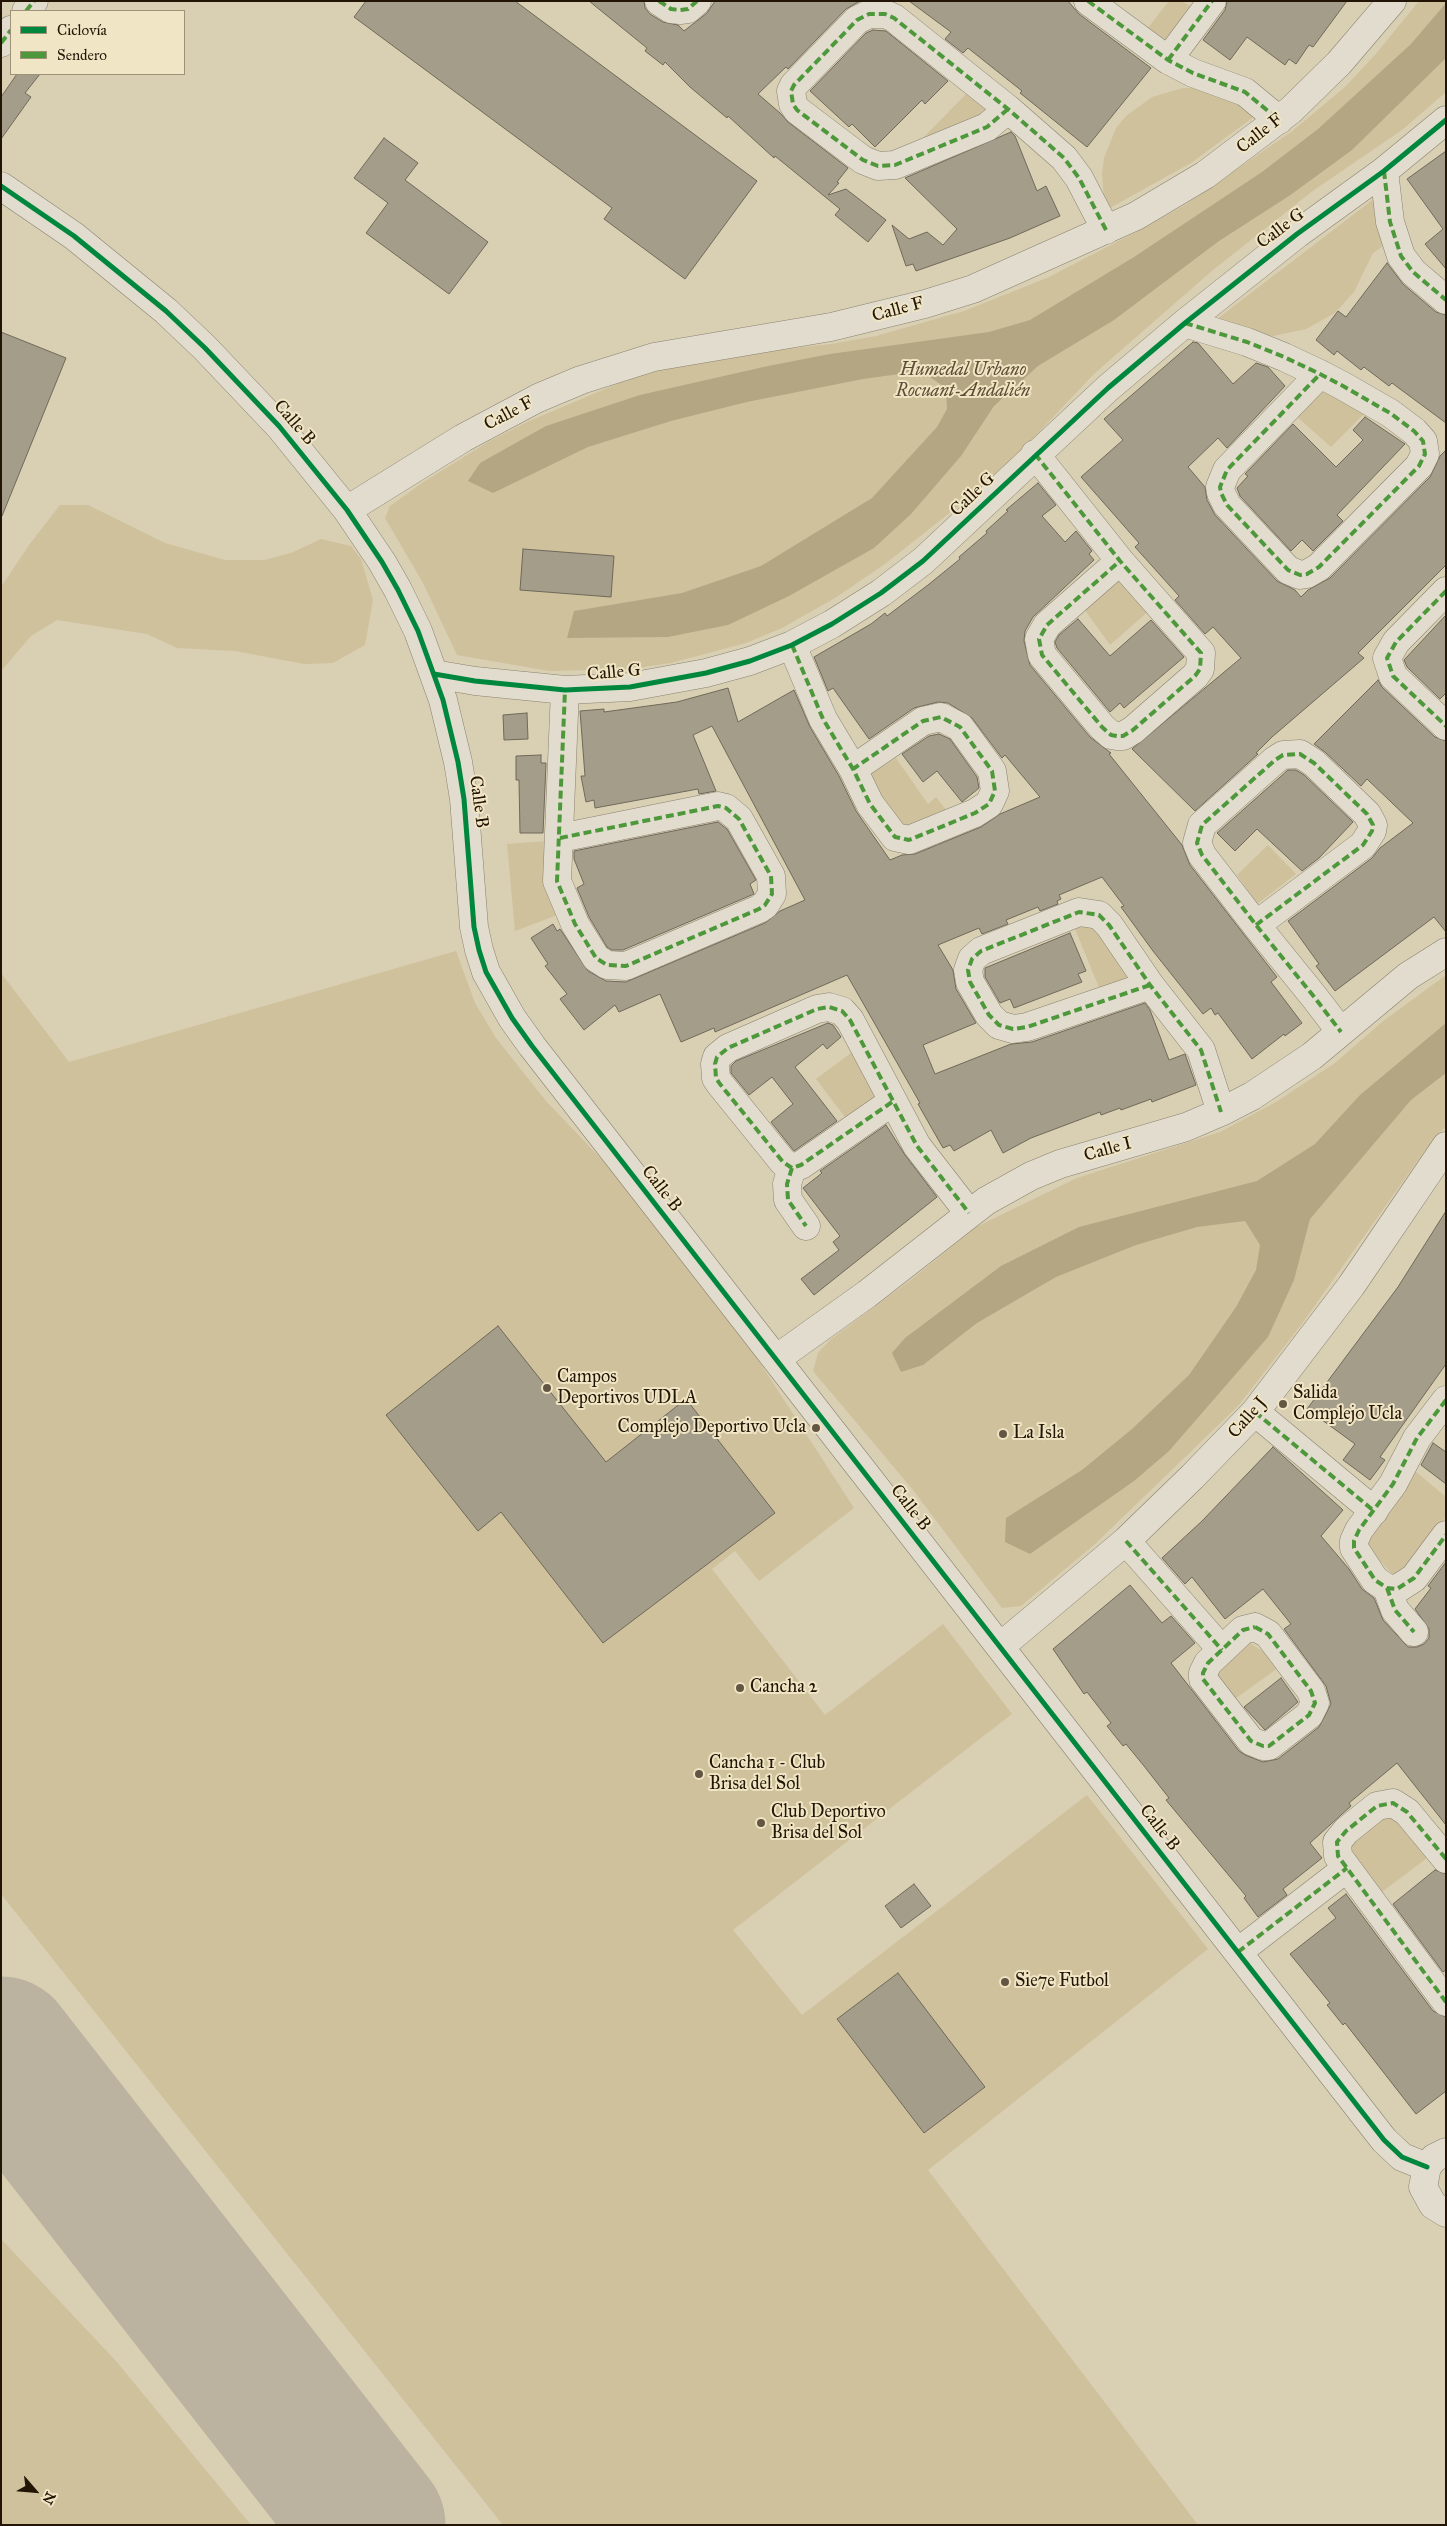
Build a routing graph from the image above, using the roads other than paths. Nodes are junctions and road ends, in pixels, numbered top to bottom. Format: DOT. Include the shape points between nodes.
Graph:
graph roads {
  1 [pos="659,1"];
  2 [pos="697,1"];
  3 [pos="1088,1"];
  4 [pos="1212,1"];
  5 [pos="1392,1"];
  6 [pos="10,31"];
  7 [pos="1,43"];
  8 [pos="1168,60"];
  9 [pos="1008,109"];
  10 [pos="1279,120"];
  11 [pos="1446,120"];
  12 [pos="1384,171"];
  13 [pos="1,186"];
  14 [pos="1106,230"];
  15 [pos="1444,297"];
  16 [pos="1185,323"];
  17 [pos="1320,374"];
  18 [pos="1035,454"];
  19 [pos="347,510"];
  20 [pos="1120,561"];
  21 [pos="1446,591"];
  22 [pos="792,645"];
  23 [pos="434,674"];
  24 [pos="565,690"];
  25 [pos="1446,726"];
  26 [pos="854,769"];
  27 [pos="560,838"];
  28 [pos="1256,925"];
  29 [pos="1446,952"];
  30 [pos="1150,985"];
  31 [pos="1341,1032"];
  32 [pos="892,1102"];
  33 [pos="1221,1112"];
  34 [pos="1446,1146"];
  35 [pos="792,1168"];
  36 [pos="969,1213"];
  37 [pos="806,1226"];
  38 [pos="776,1359"];
  39 [pos="1446,1400"];
  40 [pos="1254,1412"];
  41 [pos="1374,1511"];
  42 [pos="1446,1535"];
  43 [pos="1126,1542"];
  44 [pos="1387,1588"];
  45 [pos="1414,1632"];
  46 [pos="1001,1646"];
  47 [pos="1222,1650"];
  48 [pos="1446,1859"];
  49 [pos="1347,1868"];
  50 [pos="1238,1952"];
  51 [pos="1446,2002"];
  52 [pos="1436,2159"];
  53 [pos="1446,2213"];
  1 -- 2 [label="street" via="671,9 680,10"];
  3 -- 8 [label="street"];
  4 -- 8 [label="street"];
  5 -- 10 [label="street, Calle F" via="1339,63"];
  6 -- 7 [label="street"];
  8 -- 10 [label="street" via="1245,92"];
  9 -- 9 [label="street" via="894,18 876,13 857,20 791,91 797,110 863,160 878,166 895,165 987,127"];
  9 -- 14 [label="street" via="1068,163"];
  10 -- 14 [label="street, Calle F" via="1206,174"];
  11 -- 12 [label="street, Calle G"];
  12 -- 15 [label="street" via="1390,222 1401,256 1413,272"];
  12 -- 16 [label="street, Calle G" via="1297,234"];
  13 -- 19 [label="street, Calle B" via="74,236 166,311 212,354 273,420"];
  14 -- 19 [label="street, Calle F" via="973,289 925,304 831,327 654,357 581,380 538,398 463,438"];
  16 -- 17 [label="street" via="1247,342"];
  16 -- 18 [label="street, Calle G"];
  17 -- 17 [label="street" via="1227,470 1220,487 1227,505 1284,566 1300,575 1320,567 1419,466 1425,454 1423,441 1414,431 1365,398"];
  18 -- 20 [label="street"];
  18 -- 22 [label="street, Calle G" via="916,566 881,593"];
  19 -- 23 [label="street, Calle B" via="398,590"];
  20 -- 20 [label="street" via="1046,625 1039,639 1042,655 1106,732 1117,736 1128,734 1195,676 1202,661 1198,646"];
  21 -- 25 [label="street" via="1396,642 1387,658 1393,676"];
  22 -- 24 [label="street, Calle G" via="750,661 662,682 598,690"];
  22 -- 26 [label="street" via="823,719"];
  23 -- 24 [label="street, Calle G"];
  23 -- 38 [label="street, Calle B" via="458,762 468,831 474,927 486,972 532,1046"];
  24 -- 27 [label="street"];
  26 -- 26 [label="street" via="880,820 891,834 904,840 984,808 996,791 992,771 960,727 941,717 923,721"];
  27 -- 27 [label="street" via="556,868 559,889 592,952 607,965 626,966 759,909 772,894 770,876 739,820 726,808 718,806"];
  28 -- 28 [label="street" via="1363,845 1372,831 1368,814 1314,763 1300,754 1283,755 1276,760 1202,825 1197,837 1202,855"];
  28 -- 31 [label="street"];
  29 -- 31 [label="street, Calle I" via="1408,976"];
  30 -- 30 [label="street" via="1109,924 1099,915 1086,911 981,951 972,959 968,970 970,982 989,1015 999,1025 1013,1029"];
  30 -- 33 [label="street" via="1201,1050"];
  31 -- 33 [label="street, Calle I" via="1282,1078"];
  32 -- 35 [label="street"];
  32 -- 35 [label="street" via="850,1020 836,1008 817,1009 722,1052 715,1064 716,1078 783,1162"];
  32 -- 36 [label="street" via="917,1146"];
  33 -- 36 [label="street, Calle I" via="1159,1136 1060,1164 1008,1188"];
  34 -- 40 [label="street, Calle J" via="1352,1286"];
  35 -- 37 [label="street" via="786,1184 788,1200"];
  36 -- 38 [label="street, Calle I" via="867,1294"];
  38 -- 46 [label="street, Calle B"];
  39 -- 41 [label="street" via="1417,1438 1393,1484"];
  40 -- 41 [label="street"];
  40 -- 43 [label="street, Calle J"];
  41 -- 44 [label="street" via="1356,1535 1354,1548 1374,1580"];
  42 -- 44 [label="street" via="1410,1582 1397,1589"];
  43 -- 46 [label="street, Calle J"];
  43 -- 47 [label="street"];
  44 -- 45 [label="street" via="1395,1610"];
  46 -- 50 [label="street, Calle B"];
  48 -- 49 [label="street" via="1401,1806 1384,1803 1340,1836 1336,1849"];
  49 -- 50 [label="street"];
  49 -- 51 [label="street"];
  50 -- 52 [label="street, Calle B" via="1388,2145 1402,2157"];
  52 -- 53 [label="street" via="1423,2187 1433,2205"];
}
